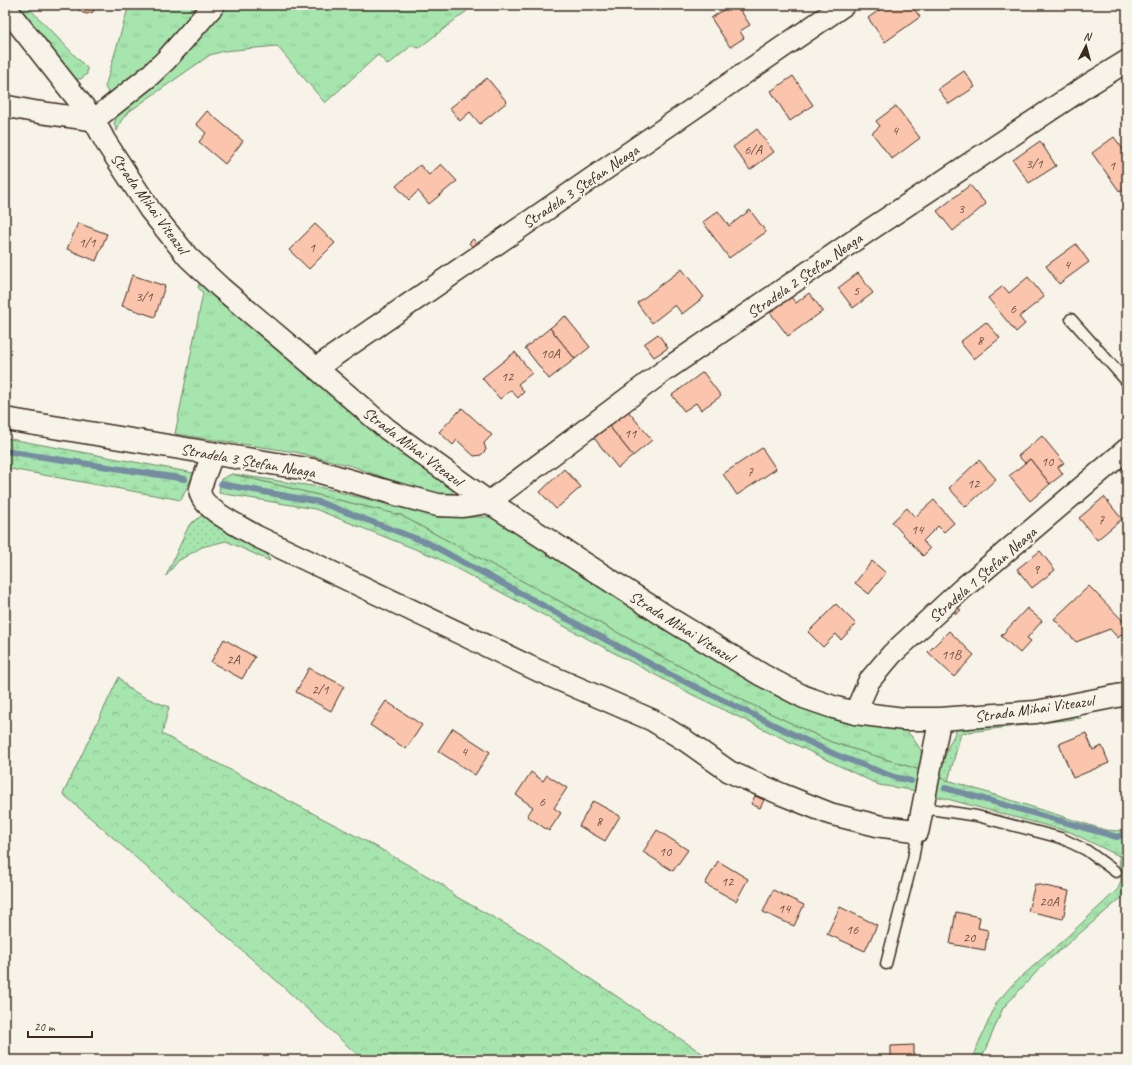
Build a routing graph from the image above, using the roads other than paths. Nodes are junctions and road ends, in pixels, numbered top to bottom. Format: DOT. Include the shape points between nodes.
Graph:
graph roads {
  1 [pos="214,5"];
  2 [pos="844,5"];
  3 [pos="5,7"];
  4 [pos="1127,61"];
  5 [pos="5,106"];
  6 [pos="94,120"];
  7 [pos="1071,319"];
  8 [pos="316,368"];
  9 [pos="1127,382"];
  10 [pos="5,419"];
  11 [pos="1127,450"];
  12 [pos="213,453"];
  13 [pos="489,502"];
  14 [pos="1127,694"];
  15 [pos="855,713"];
  16 [pos="940,719"];
  17 [pos="923,808"];
  18 [pos="918,831"];
  19 [pos="1116,872"];
  20 [pos="886,964"];
  1 -- 6 [label="street" via="166,60"];
  2 -- 8 [label="street, Stradela 3 Ștefan Neaga"];
  3 -- 6 [label="street, Strada Mihai Viteazul"];
  4 -- 13 [label="street, Stradela 2 Ștefan Neaga" via="1085,86 664,371"];
  5 -- 6 [label="street"];
  6 -- 8 [label="street, Strada Mihai Viteazul" via="104,141 150,210 188,257"];
  7 -- 9 [label="lane"];
  8 -- 13 [label="street, Strada Mihai Viteazul" via="387,429"];
  10 -- 12 [label="street, Stradela 3 Ștefan Neaga"];
  11 -- 15 [label="street, Stradela 1 Ștefan Neaga" via="962,589 892,654 869,681"];
  12 -- 13 [label="street, Stradela 3 Ștefan Neaga" via="313,470 438,505 463,506"];
  12 -- 18 [label="street" via="200,491 204,502 256,536 539,671 652,720 730,772 831,814 878,826"];
  13 -- 15 [label="street, Strada Mihai Viteazul" via="673,621 762,675 804,697"];
  14 -- 16 [label="street, Strada Mihai Viteazul" via="1036,712"];
  15 -- 16 [label="street, Strada Mihai Viteazul" via="904,719"];
  16 -- 17 [label="street"];
  17 -- 18 [label="street"];
  17 -- 19 [label="lane" via="977,816 1060,838 1086,850"];
  18 -- 20 [label="lane" via="914,859"];
}
